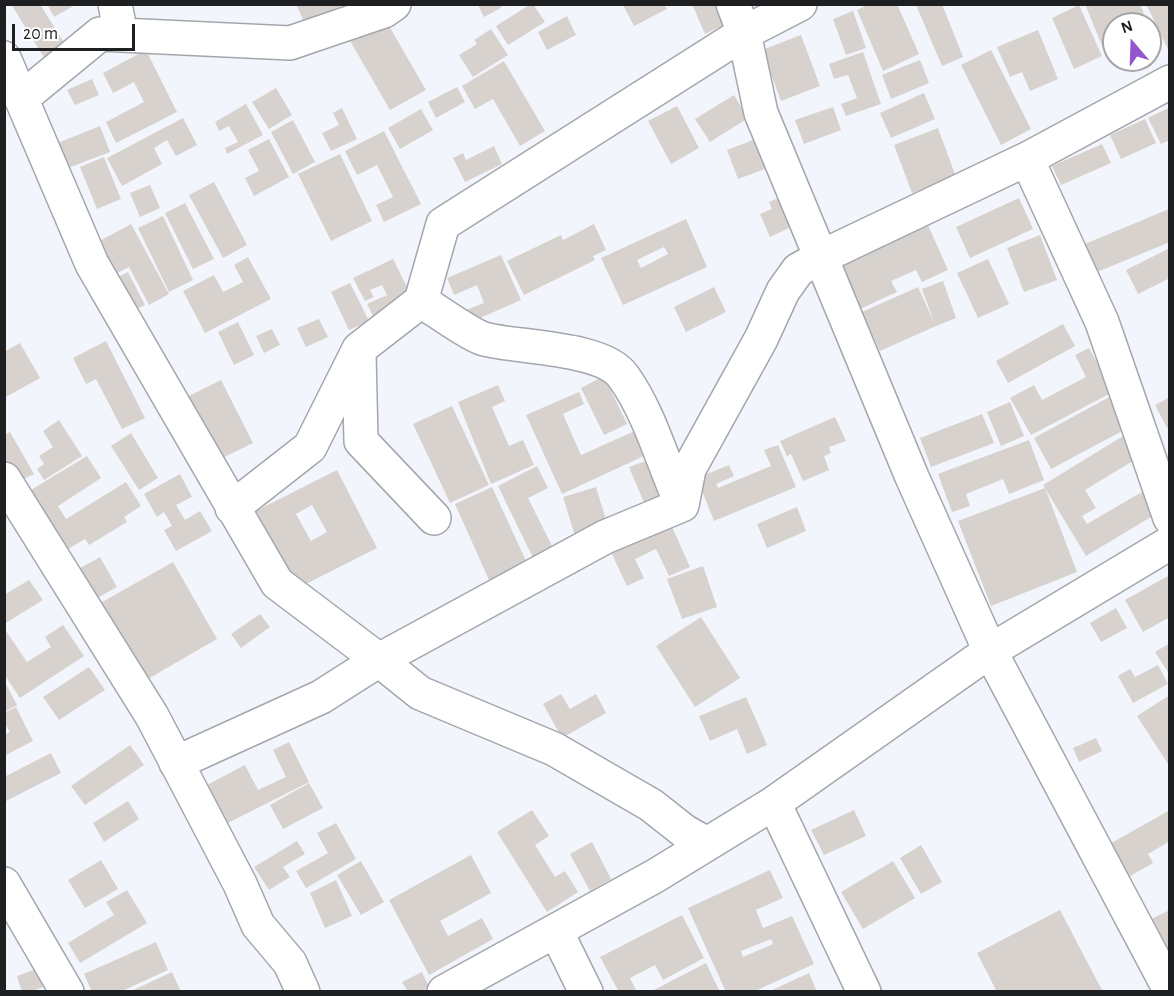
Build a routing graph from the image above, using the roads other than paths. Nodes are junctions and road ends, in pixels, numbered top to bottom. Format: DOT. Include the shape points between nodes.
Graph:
graph roads {
  1 [pos="394,4"];
  2 [pos="800,4"];
  3 [pos="739,19"];
  4 [pos="118,20"];
  5 [pos="4,58"];
  6 [pos="1170,82"];
  7 [pos="22,98"];
  8 [pos="1027,159"];
  9 [pos="821,257"];
  10 [pos="421,301"];
  11 [pos="359,349"];
  12 [pos="4,479"];
  13 [pos="682,505"];
  14 [pos="232,508"];
  15 [pos="1170,518"];
  16 [pos="434,519"];
  17 [pos="1170,543"];
  18 [pos="990,651"];
  19 [pos="379,660"];
  20 [pos="176,763"];
  21 [pos="774,803"];
  22 [pos="706,844"];
  23 [pos="4,884"];
  24 [pos="556,931"];
  25 [pos="1170,990"];
  26 [pos="68,992"];
  27 [pos="303,992"];
  28 [pos="444,992"];
  29 [pos="586,992"];
  30 [pos="864,992"];
  1 -- 4 [label="street" via="290,44"];
  2 -- 3 [label="street"];
  3 -- 9 [label="street" via="761,113"];
  3 -- 10 [label="street" via="443,224"];
  4 -- 7 [label="street"];
  5 -- 7 [label="street"];
  6 -- 8 [label="street"];
  7 -- 14 [label="street" via="92,264"];
  8 -- 9 [label="street"];
  8 -- 15 [label="street" via="1102,322"];
  9 -- 13 [label="street" via="798,270 783,291 689,469"];
  9 -- 18 [label="street" via="912,477"];
  10 -- 11 [label="street"];
  10 -- 13 [label="street" via="482,339 598,359 622,374 643,411"];
  11 -- 14 [label="street" via="310,447"];
  11 -- 16 [label="street" via="362,441"];
  12 -- 20 [label="street" via="152,716"];
  13 -- 19 [label="street" via="605,537"];
  14 -- 19 [label="street" via="276,583"];
  17 -- 18 [label="street"];
  18 -- 21 [label="street"];
  18 -- 25 [label="street"];
  19 -- 20 [label="street" via="321,697"];
  19 -- 22 [label="street" via="420,693 554,749 651,805"];
  20 -- 27 [label="street" via="258,925 290,963"];
  21 -- 22 [label="street"];
  21 -- 30 [label="street"];
  22 -- 24 [label="street"];
  23 -- 26 [label="street"];
  24 -- 28 [label="street"];
  24 -- 29 [label="street"];
}
